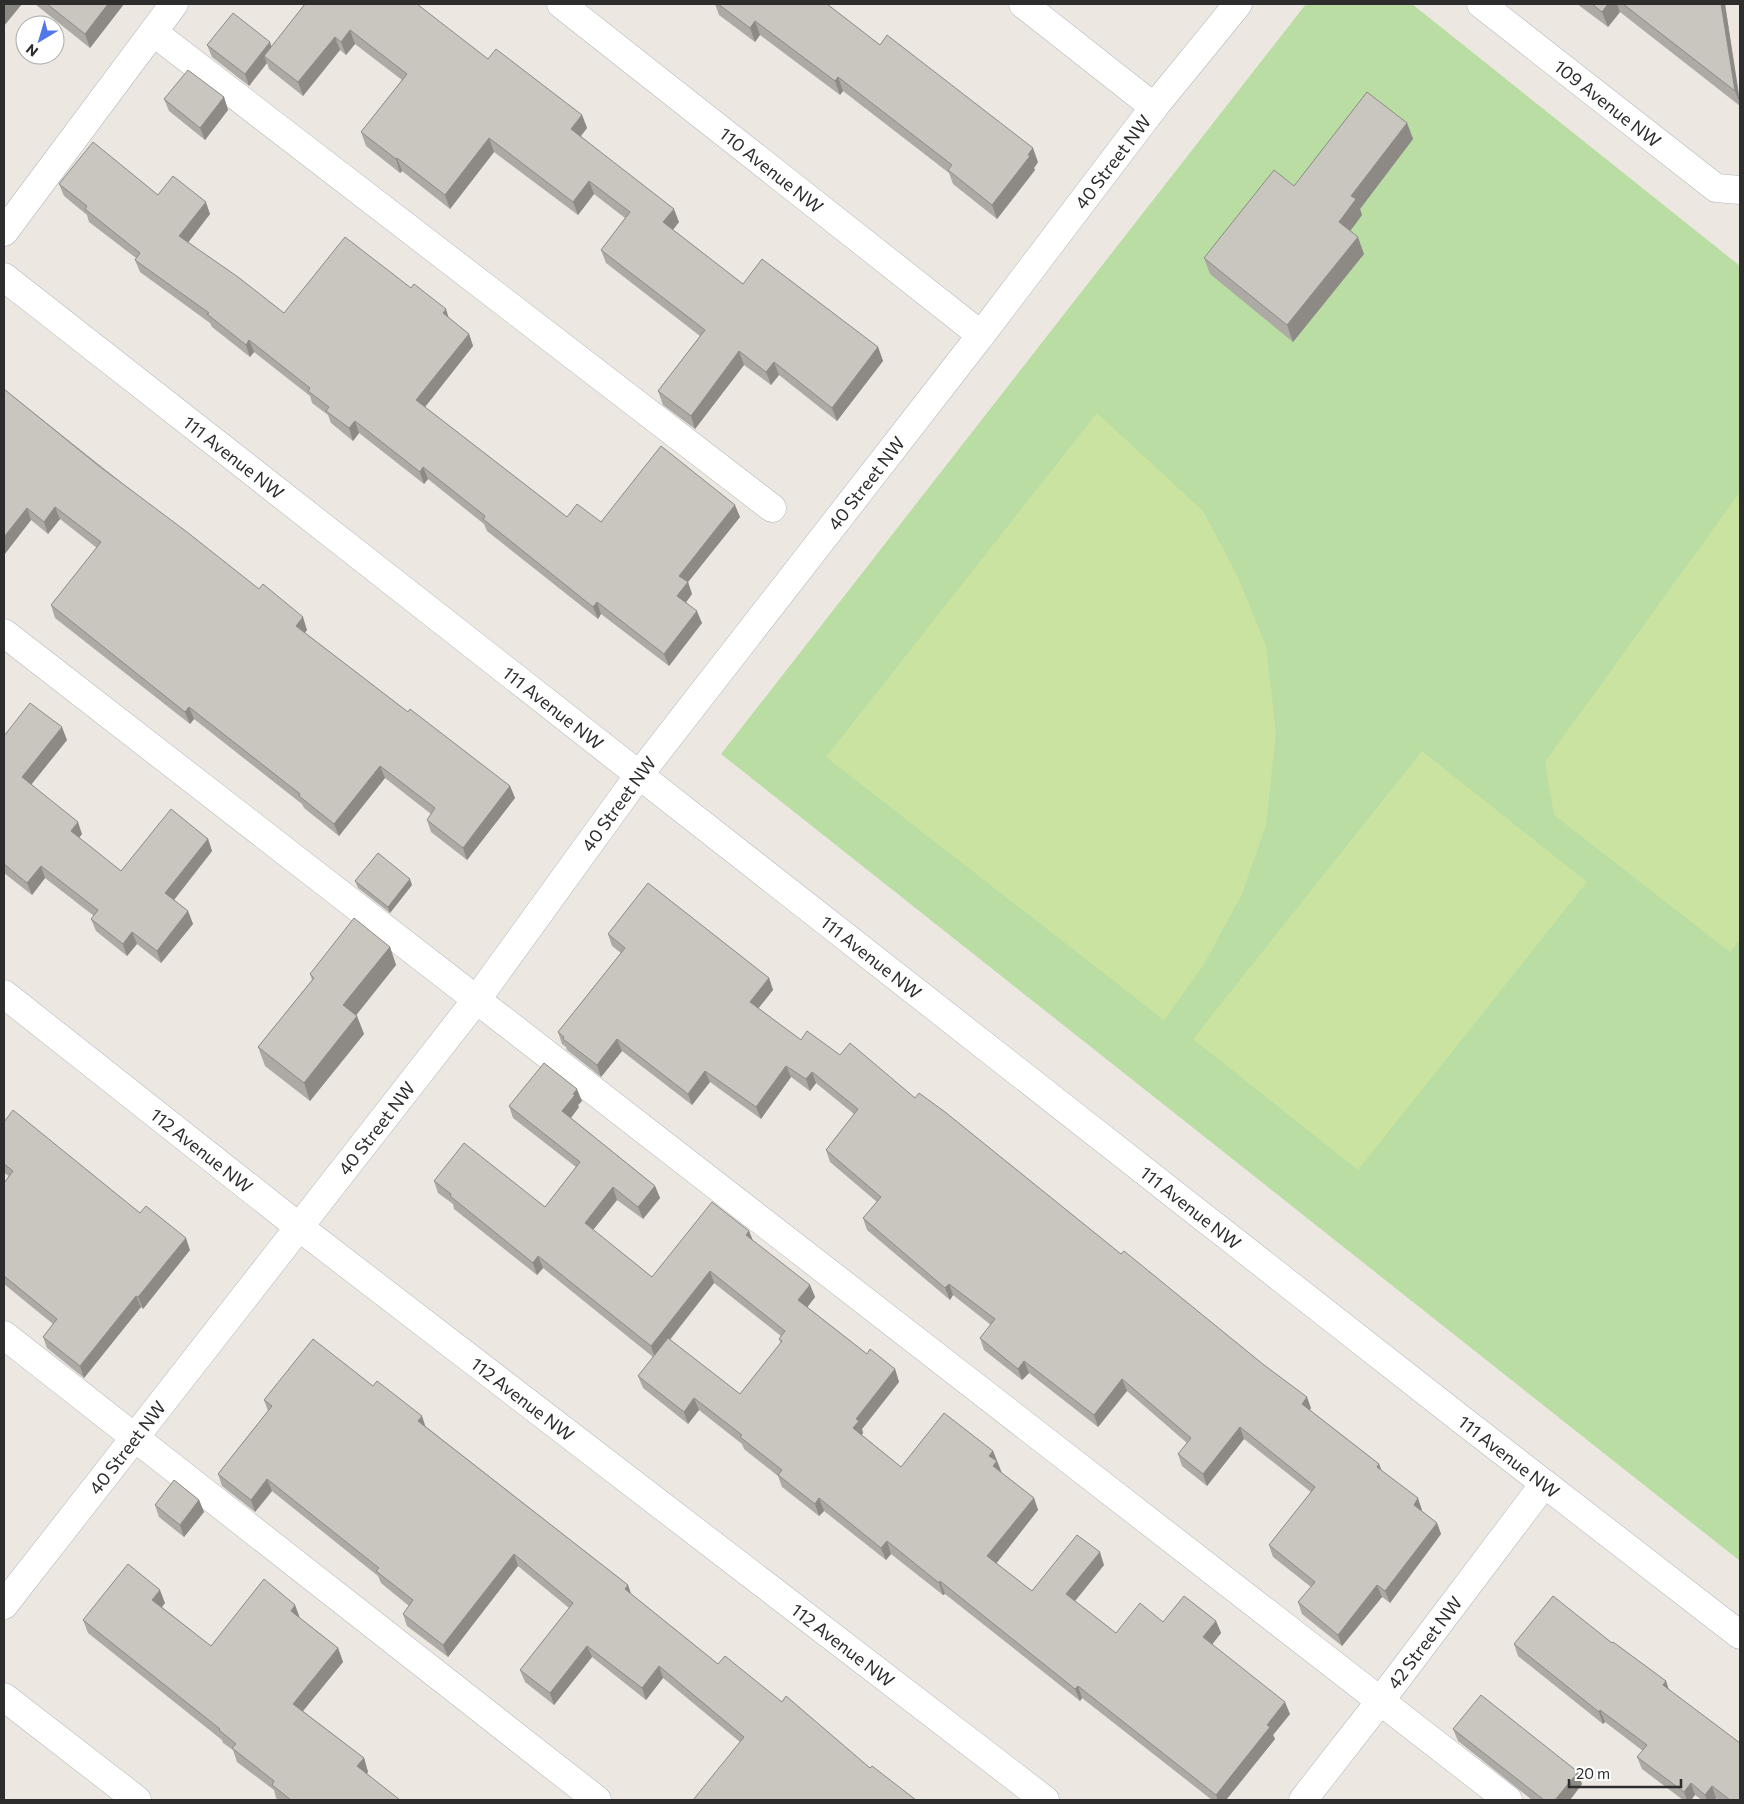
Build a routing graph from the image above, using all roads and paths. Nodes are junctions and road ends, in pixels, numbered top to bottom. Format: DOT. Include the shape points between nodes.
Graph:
graph roads {
  1 [pos="174,4"];
  2 [pos="561,4"];
  3 [pos="1023,4"];
  4 [pos="1238,4"];
  5 [pos="1481,4"];
  6 [pos="153,32"];
  7 [pos="1154,107"];
  8 [pos="1740,190"];
  9 [pos="4,232"];
  10 [pos="4,277"];
  11 [pos="982,334"];
  12 [pos="772,508"];
  13 [pos="4,633"];
  14 [pos="639,775"];
  15 [pos="4,994"];
  16 [pos="477,999"];
  17 [pos="299,1227"];
  18 [pos="4,1335"];
  19 [pos="135,1438"];
  20 [pos="1544,1484"];
  21 [pos="4,1605"];
  22 [pos="1740,1635"];
  23 [pos="4,1697"];
  24 [pos="1381,1700"];
  25 [pos="137,1800"];
  26 [pos="597,1800"];
  27 [pos="1045,1800"];
  28 [pos="1303,1800"];
  29 [pos="1508,1800"];
  1 -- 6 [label="street"];
  2 -- 11 [label="street, 110 Avenue NW"];
  3 -- 7 [label="street"];
  4 -- 7 [label="street, 40 Street NW"];
  5 -- 8 [label="street, 109 Avenue NW" via="1716,188"];
  6 -- 9 [label="street"];
  6 -- 12 [label="street"];
  7 -- 11 [label="street, 40 Street NW"];
  10 -- 14 [label="street, 111 Avenue NW"];
  11 -- 14 [label="street, 40 Street NW"];
  13 -- 16 [label="street"];
  14 -- 16 [label="street, 40 Street NW"];
  14 -- 20 [label="street, 111 Avenue NW"];
  15 -- 17 [label="street, 112 Avenue NW"];
  16 -- 17 [label="street, 40 Street NW"];
  16 -- 24 [label="street"];
  17 -- 19 [label="street, 40 Street NW"];
  17 -- 27 [label="street, 112 Avenue NW"];
  18 -- 19 [label="street"];
  19 -- 21 [label="street, 40 Street NW"];
  19 -- 26 [label="street"];
  20 -- 22 [label="street, 111 Avenue NW"];
  20 -- 24 [label="street, 42 Street NW"];
  23 -- 25 [label="street"];
  24 -- 28 [label="street, 42 Street NW"];
  24 -- 29 [label="street"];
}
